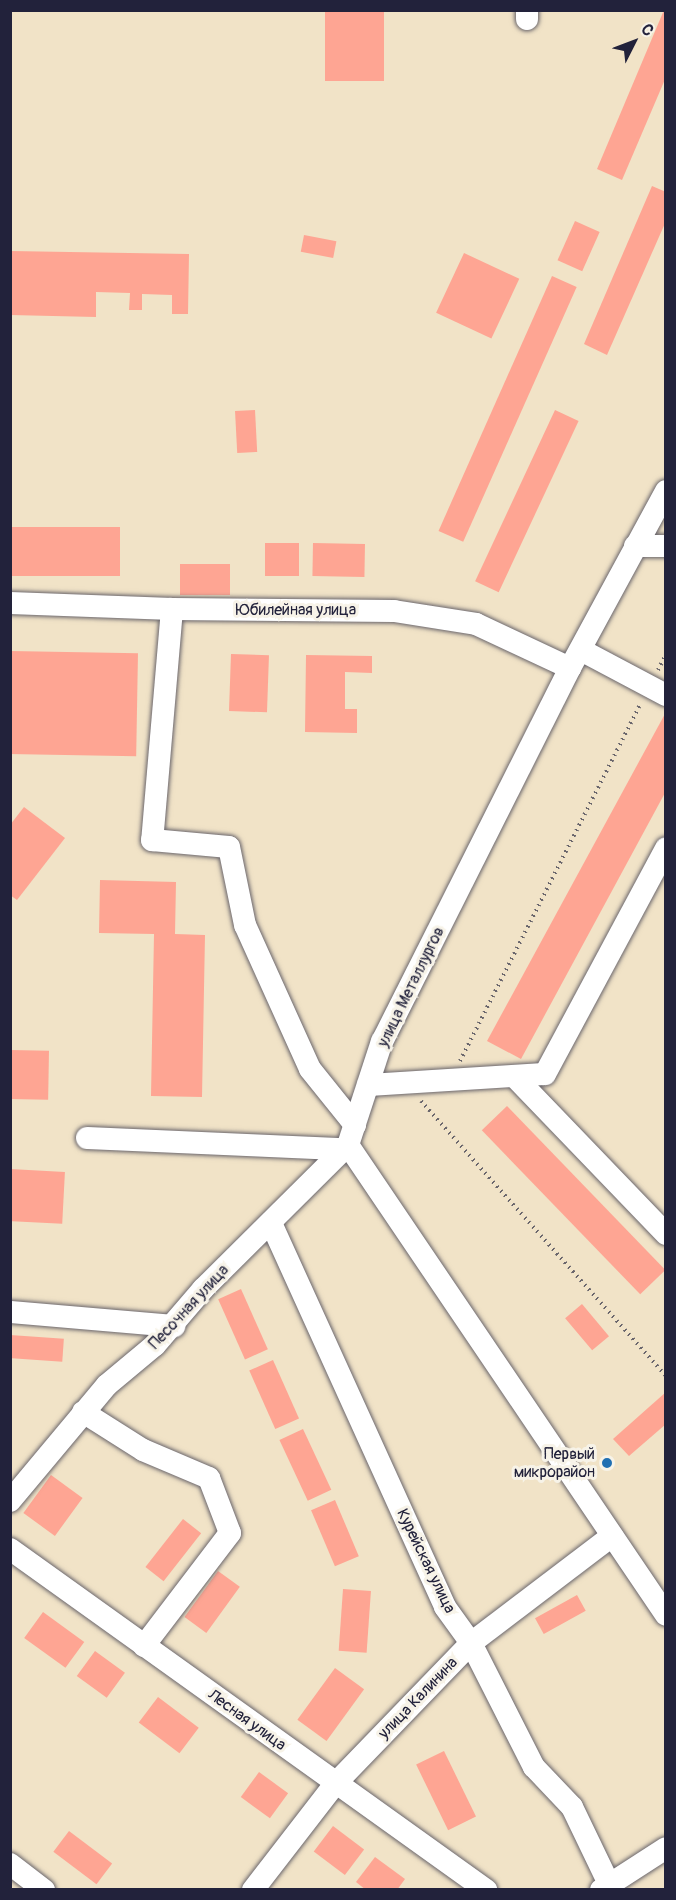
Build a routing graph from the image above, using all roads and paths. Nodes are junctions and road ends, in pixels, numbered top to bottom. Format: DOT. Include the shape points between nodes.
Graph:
graph roads {
  1 [pos="666,491"];
  2 [pos="635,546"];
  3 [pos="666,546"];
  4 [pos="10,603"];
  5 [pos="172,609"];
  6 [pos="666,654"];
  7 [pos="575,659"];
  8 [pos="657,691"];
  9 [pos="666,848"];
  10 [pos="514,1076"];
  11 [pos="450,1080"];
  12 [pos="404,1083"];
  13 [pos="368,1085"];
  14 [pos="87,1138"];
  15 [pos="349,1139"];
  16 [pos="271,1224"];
  17 [pos="666,1234"];
  18 [pos="10,1312"];
  19 [pos="174,1326"];
  20 [pos="666,1376"];
  21 [pos="82,1412"];
  22 [pos="10,1500"];
  23 [pos="612,1536"];
  24 [pos="10,1549"];
  25 [pos="666,1615"];
  26 [pos="471,1643"];
  27 [pos="144,1646"];
  28 [pos="335,1784"];
  29 [pos="666,1848"];
  30 [pos="10,1864"];
  31 [pos="607,1887"];
  32 [pos="44,1890"];
  33 [pos="253,1890"];
  34 [pos="486,1890"];
  1 -- 2 [label="street, улица Металлургов"];
  2 -- 3 [label="street"];
  2 -- 7 [label="street, улица Металлургов"];
  4 -- 5 [label="street, Юбилейная улица"];
  5 -- 7 [label="street, Юбилейная улица" via="394,611 477,624"];
  5 -- 15 [label="street" via="152,840 229,847 245,925 310,1069"];
  6 -- 8 [label="path"];
  7 -- 8 [label="street, Юбилейная улица"];
  7 -- 13 [label="street, улица Металлургов" via="382,1041"];
  8 -- 11 [label="path"];
  9 -- 10 [label="street" via="545,1074"];
  10 -- 11 [label="street"];
  10 -- 17 [label="street"];
  11 -- 12 [label="street"];
  12 -- 13 [label="street"];
  12 -- 20 [label="path"];
  13 -- 15 [label="street, улица Металлургов"];
  14 -- 15 [label="street"];
  15 -- 16 [label="street, Песочная улица"];
  15 -- 23 [label="street"];
  16 -- 19 [label="street, Песочная улица" via="203,1289"];
  16 -- 26 [label="street, Курейская улица" via="445,1607"];
  18 -- 19 [label="street"];
  19 -- 21 [label="street, Песочная улица"];
  21 -- 22 [label="street, Песочная улица"];
  21 -- 27 [label="street" via="143,1450 209,1478 230,1533"];
  23 -- 25 [label="street"];
  23 -- 26 [label="street, улица Калинина"];
  24 -- 27 [label="street, Лесная улица"];
  26 -- 28 [label="street, улица Калинина"];
  26 -- 31 [label="street, Курейская улица" via="534,1767 572,1807"];
  27 -- 28 [label="street, Лесная улица"];
  28 -- 33 [label="street, улица Калинина"];
  28 -- 34 [label="street, Лесная улица"];
  29 -- 31 [label="street"];
  30 -- 32 [label="street"];
}
